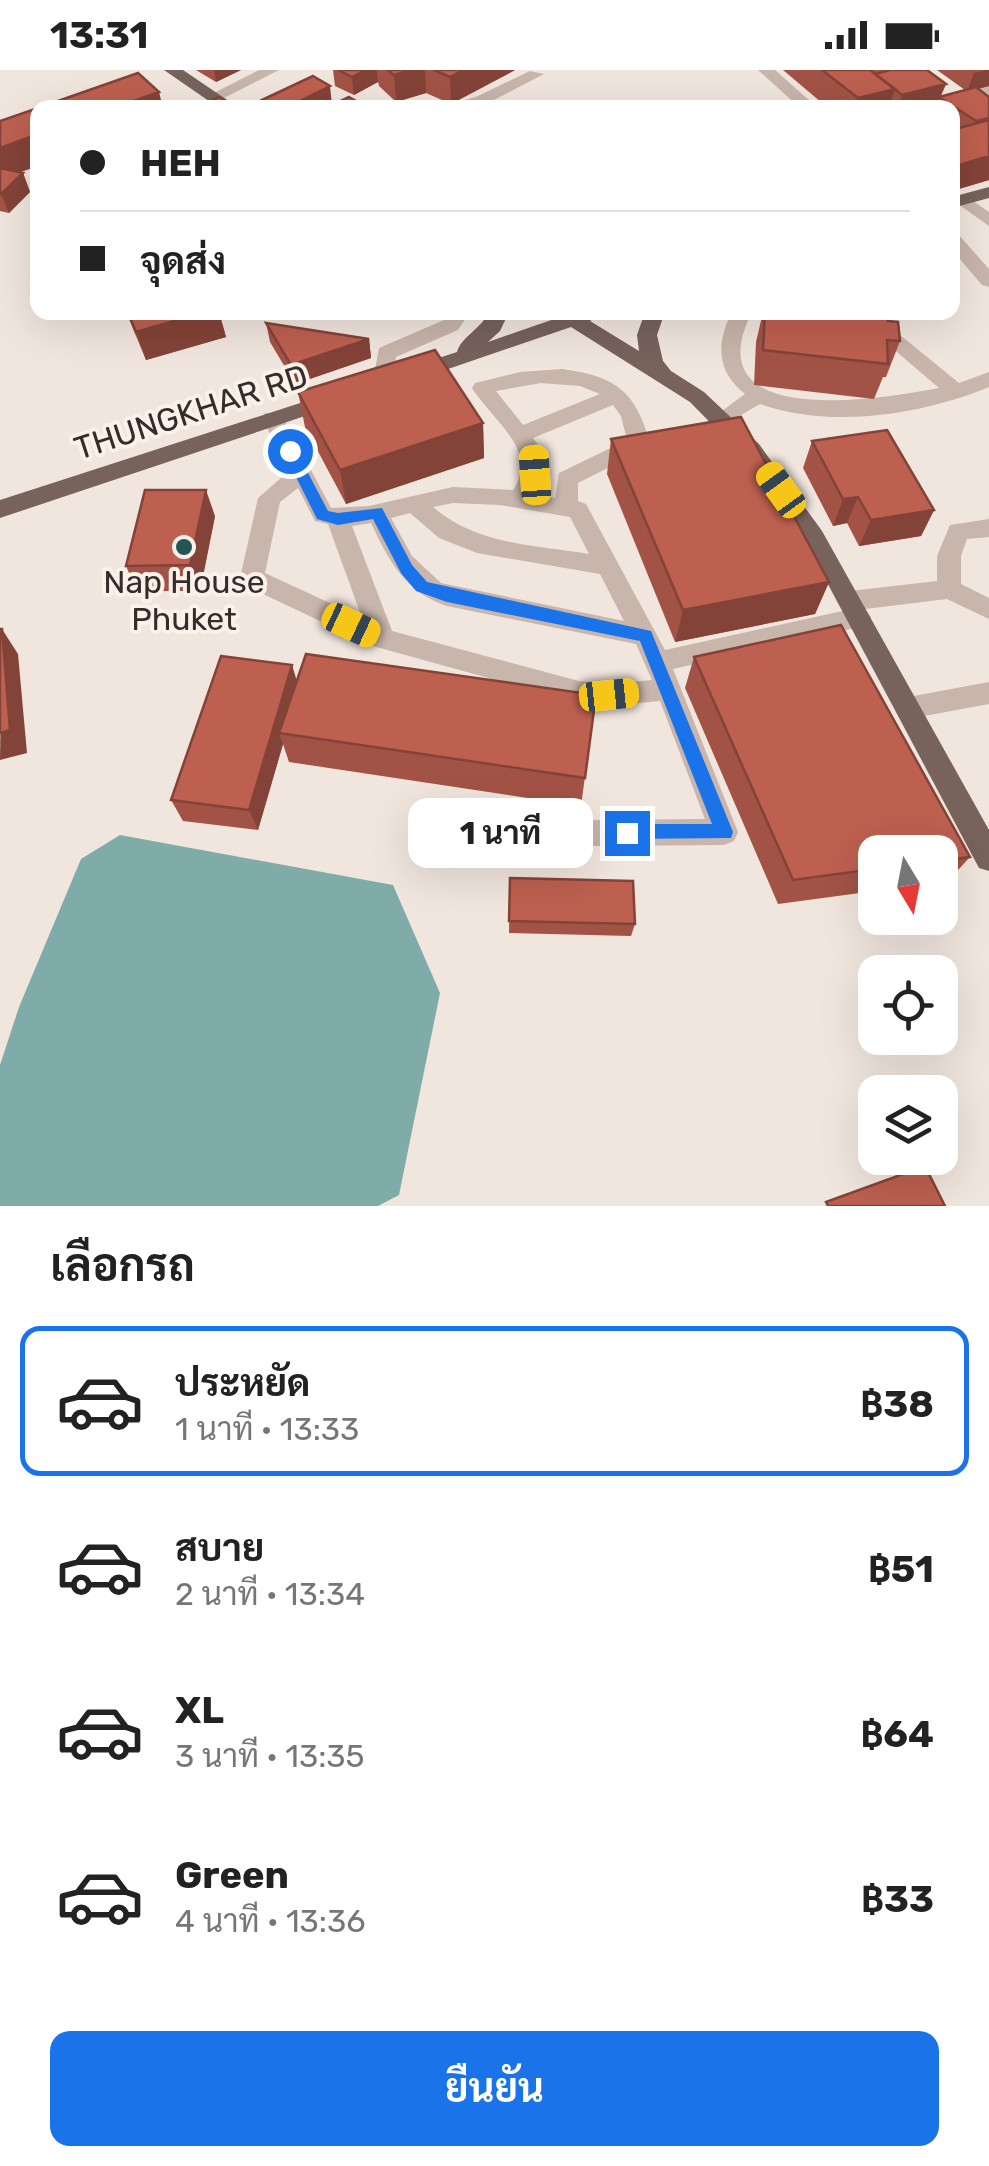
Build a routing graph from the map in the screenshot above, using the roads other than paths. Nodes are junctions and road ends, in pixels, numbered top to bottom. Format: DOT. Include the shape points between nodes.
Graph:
graph roads {
  1 [pos="172,70"];
  2 [pos="271,70"];
  3 [pos="766,70"];
  4 [pos="536,74"];
  5 [pos="989,91"];
  6 [pos="214,97"];
  7 [pos="219,100"];
  8 [pos="480,100"];
  9 [pos="801,100"];
  10 [pos="958,100"];
  11 [pos="989,192"];
  12 [pos="960,200"];
  13 [pos="960,202"];
  14 [pos="989,221"];
  15 [pos="960,248"];
  16 [pos="983,275"];
  17 [pos="455,320"];
  18 [pos="494,320"];
  19 [pos="556,320"];
  20 [pos="573,320"];
  21 [pos="652,320"];
  22 [pos="739,320"];
  23 [pos="869,320"];
  24 [pos="915,358"];
  25 [pos="449,360"];
  26 [pos="665,377"];
  27 [pos="989,379"];
  28 [pos="376,385"];
  29 [pos="957,392"];
  30 [pos="614,397"];
  31 [pos="755,397"];
  32 [pos="910,401"];
  33 [pos="273,418"];
  34 [pos="722,418"];
  35 [pos="519,435"];
  36 [pos="301,474"];
  37 [pos="518,500"];
  38 [pos="413,502"];
  39 [pos="566,508"];
  40 [pos="0,509"];
  41 [pos="377,512"];
  42 [pos="338,519"];
  43 [pos="989,528"];
  44 [pos="608,566"];
  45 [pos="949,589"];
  46 [pos="855,609"];
  47 [pos="989,609"];
  48 [pos="646,636"];
  49 [pos="382,639"];
  50 [pos="662,675"];
  51 [pos="989,693"];
  52 [pos="908,708"];
  53 [pos="594,833"];
  54 [pos="989,858"];
  1 -- 6 [label="main road"];
  2 -- 6 [label="street"];
  3 -- 9 [label="street"];
  4 -- 8 [label="street"];
  5 -- 10 [label="street"];
  6 -- 7 [label="main road"];
  11 -- 12 [label="main road"];
  13 -- 14 [label="street"];
  15 -- 16 [label="street"];
  17 -- 28 [label="street" via="386,353 386,370"];
  18 -- 25 [label="main road" via="477,344"];
  19 -- 25 [label="main road, THUNGKHAR RD"];
  20 -- 26 [label="main road"];
  21 -- 26 [label="main road" via="647,349"];
  22 -- 31 [label="street" via="728,351 732,370"];
  23 -- 24 [label="street"];
  24 -- 29 [label="street"];
  24 -- 32 [label="street"];
  25 -- 28 [label="main road, THUNGKHAR RD"];
  26 -- 34 [label="main road"];
  27 -- 29 [label="street"];
  28 -- 33 [label="main road, THUNGKHAR RD"];
  29 -- 32 [label="street"];
  30 -- 35 [label="street"];
  30 -- 35 [label="street" via="601,386 555,375 514,377 482,388"];
  30 -- 39 [label="street" via="630,410 639,444 567,479"];
  31 -- 32 [label="street" via="844,409"];
  31 -- 34 [label="street"];
  33 -- 36 [label="street"];
  33 -- 40 [label="main road, THUNGKHAR RD"];
  34 -- 46 [label="main road" via="814,536"];
  35 -- 37 [label="street" via="534,455 535,475"];
  36 -- 42 [label="street" via="315,507"];
  36 -- 49 [label="street" via="268,498 252,578"];
  37 -- 38 [label="street" via="481,494"];
  37 -- 39 [label="street"];
  38 -- 41 [label="street"];
  38 -- 44 [label="street" via="446,532 485,547"];
  39 -- 44 [label="street" via="578,510"];
  41 -- 42 [label="street"];
  41 -- 48 [label="street" via="421,586"];
  42 -- 49 [label="street"];
  43 -- 45 [label="street" via="958,532 949,556"];
  44 -- 48 [label="street"];
  45 -- 46 [label="street"];
  45 -- 47 [label="street"];
  46 -- 50 [label="street"];
  46 -- 52 [label="main road"];
  48 -- 50 [label="street"];
  49 -- 50 [label="street" via="579,692 609,695"];
  50 -- 53 [label="street" via="724,832"];
  51 -- 52 [label="street"];
  52 -- 54 [label="main road"];
}
